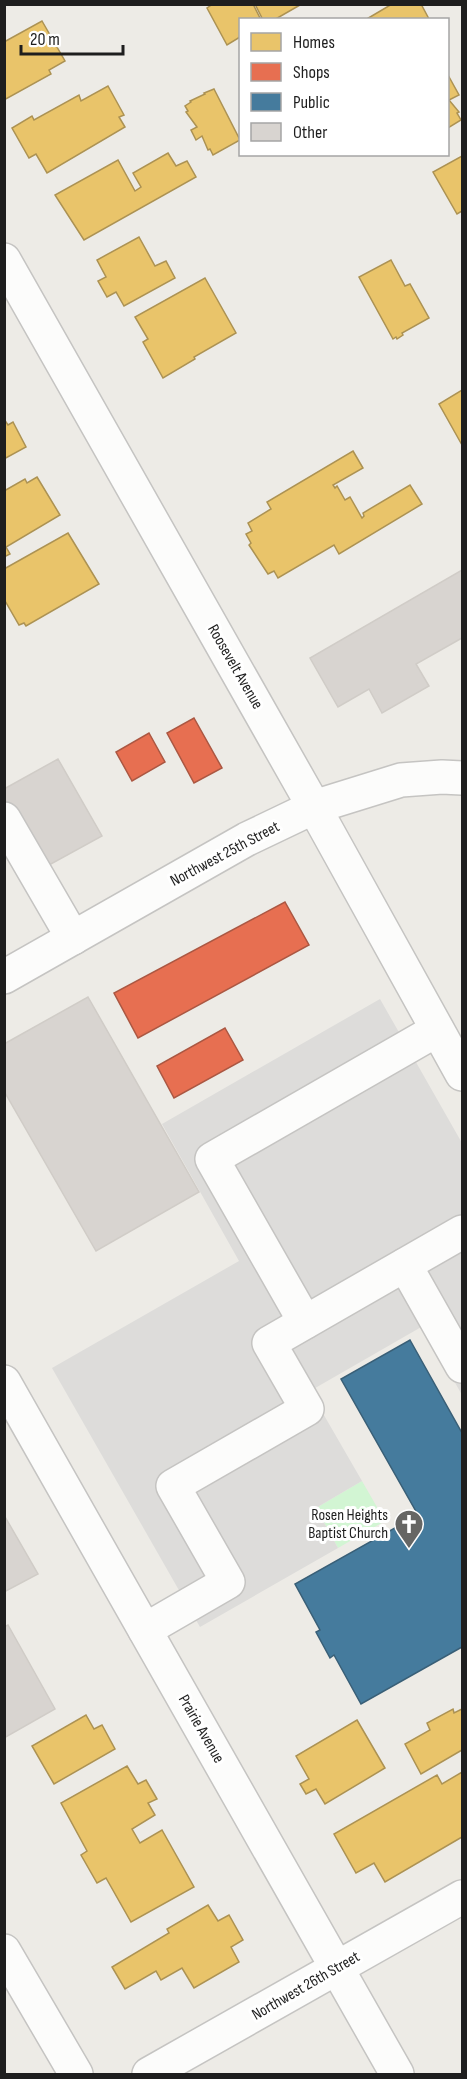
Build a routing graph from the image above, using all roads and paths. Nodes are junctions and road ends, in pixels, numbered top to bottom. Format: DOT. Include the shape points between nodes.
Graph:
graph roads {
  1 [pos="4,260"];
  2 [pos="462,778"];
  3 [pos="314,807"];
  4 [pos="4,819"];
  5 [pos="73,938"];
  6 [pos="4,977"];
  7 [pos="437,1030"];
  8 [pos="462,1074"];
  9 [pos="462,1232"];
  10 [pos="405,1265"];
  11 [pos="305,1322"];
  12 [pos="462,1366"];
  13 [pos="4,1382"];
  14 [pos="145,1630"];
  15 [pos="462,1897"];
  16 [pos="4,1951"];
  17 [pos="337,1968"];
  18 [pos="76,2074"];
  19 [pos="149,2074"];
  20 [pos="397,2074"];
  1 -- 3 [label="street, Roosevelt Avenue"];
  2 -- 3 [label="street, Northwest 25th Street" via="401,780"];
  3 -- 5 [label="street, Northwest 25th Street" via="248,839"];
  3 -- 7 [label="street, Roosevelt Avenue"];
  4 -- 5 [label="street"];
  5 -- 6 [label="street, Northwest 25th Street"];
  7 -- 8 [label="street, Roosevelt Avenue"];
  7 -- 11 [label="street" via="212,1159"];
  9 -- 10 [label="street"];
  10 -- 11 [label="street"];
  10 -- 12 [label="street"];
  11 -- 14 [label="street" via="269,1343 307,1409 173,1486 228,1582"];
  13 -- 14 [label="street, Prairie Avenue"];
  14 -- 17 [label="street, Prairie Avenue"];
  15 -- 17 [label="street, Northwest 26th Street"];
  16 -- 18 [label="street"];
  17 -- 19 [label="street, Northwest 26th Street"];
  17 -- 20 [label="street, Prairie Avenue"];
}
